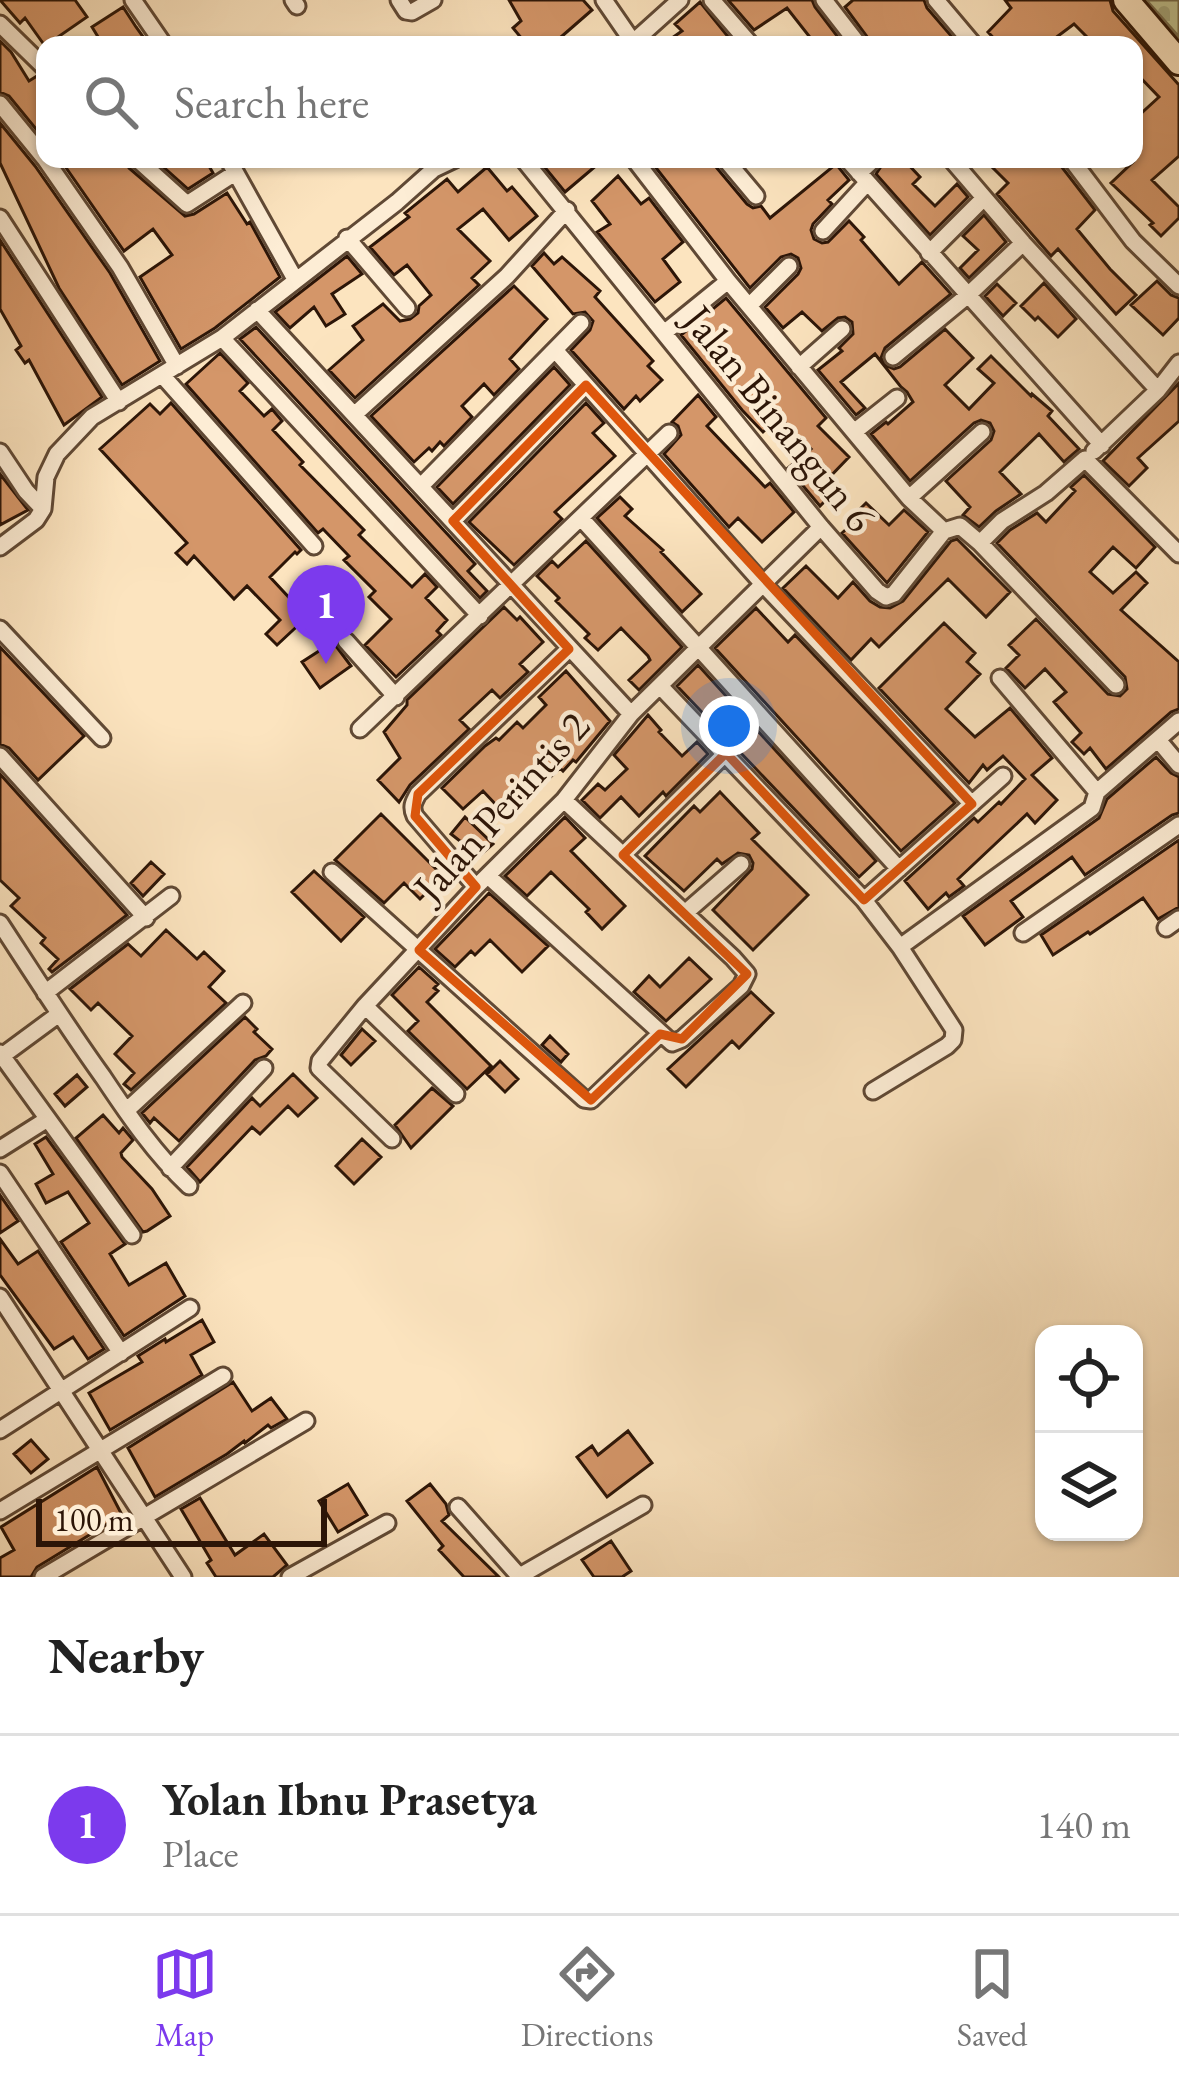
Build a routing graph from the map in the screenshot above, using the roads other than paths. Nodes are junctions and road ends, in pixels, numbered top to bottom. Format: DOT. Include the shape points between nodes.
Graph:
graph roads {
  1 [pos="133,0"];
  2 [pos="399,0"];
  3 [pos="434,0"];
  4 [pos="604,0"];
  5 [pos="680,0"];
  6 [pos="712,0"];
  7 [pos="824,0"];
  8 [pos="935,0"];
  9 [pos="1126,0"];
  10 [pos="0,24"];
  11 [pos="158,36"];
  12 [pos="627,36"];
  13 [pos="641,36"];
  14 [pos="743,36"];
  15 [pos="852,36"];
  16 [pos="966,36"];
  17 [pos="36,59"];
  18 [pos="1179,62"];
  19 [pos="0,104"];
  20 [pos="36,148"];
  21 [pos="51,168"];
  22 [pos="147,168"];
  23 [pos="229,168"];
  24 [pos="232,168"];
  25 [pos="436,168"];
  26 [pos="531,168"];
  27 [pos="641,168"];
  28 [pos="733,168"];
  29 [pos="855,168"];
  30 [pos="869,168"];
  31 [pos="959,168"];
  32 [pos="1078,168"];
  33 [pos="863,178"];
  34 [pos="756,196"];
  35 [pos="984,198"];
  36 [pos="566,210"];
  37 [pos="0,218"];
  38 [pos="823,230"];
  39 [pos="347,238"];
  40 [pos="1024,243"];
  41 [pos="929,253"];
  42 [pos="789,266"];
  43 [pos="295,279"];
  44 [pos="728,280"];
  45 [pos="1179,286"];
  46 [pos="967,296"];
  47 [pos="749,306"];
  48 [pos="407,308"];
  49 [pos="257,310"];
  50 [pos="581,323"];
  51 [pos="842,328"];
  52 [pos="664,333"];
  53 [pos="223,338"];
  54 [pos="555,350"];
  55 [pos="893,357"];
  56 [pos="1179,363"];
  57 [pos="177,365"];
  58 [pos="800,367"];
  59 [pos="161,375"];
  60 [pos="586,385"];
  61 [pos="1158,390"];
  62 [pos="897,398"];
  63 [pos="118,402"];
  64 [pos="354,415"];
  65 [pos="854,432"];
  66 [pos="982,432"];
  67 [pos="669,433"];
  68 [pos="1102,445"];
  69 [pos="0,452"];
  70 [pos="647,454"];
  71 [pos="1085,459"];
  72 [pos="421,487"];
  73 [pos="909,498"];
  74 [pos="43,509"];
  75 [pos="581,518"];
  76 [pos="453,520"];
  77 [pos="821,527"];
  78 [pos="944,531"];
  79 [pos="980,543"];
  80 [pos="314,546"];
  81 [pos="0,548"];
  82 [pos="1179,554"];
  83 [pos="512,584"];
  84 [pos="763,584"];
  85 [pos="480,616"];
  86 [pos="0,629"];
  87 [pos="346,641"];
  88 [pos="698,648"];
  89 [pos="569,649"];
  90 [pos="1000,678"];
  91 [pos="1116,685"];
  92 [pos="660,686"];
  93 [pos="396,697"];
  94 [pos="631,714"];
  95 [pos="1179,721"];
  96 [pos="360,729"];
  97 [pos="102,738"];
  98 [pos="1159,741"];
  99 [pos="726,753"];
  100 [pos="0,756"];
  101 [pos="1179,765"];
  102 [pos="1003,776"];
  103 [pos="1097,793"];
  104 [pos="564,800"];
  105 [pos="972,804"];
  106 [pos="1179,825"];
  107 [pos="623,855"];
  108 [pos="741,864"];
  109 [pos="898,869"];
  110 [pos="332,872"];
  111 [pos="482,882"];
  112 [pos="171,896"];
  113 [pos="864,900"];
  114 [pos="685,914"];
  115 [pos="146,918"];
  116 [pos="0,923"];
  117 [pos="1023,933"];
  118 [pos="900,947"];
  119 [pos="419,950"];
  120 [pos="45,993"];
  121 [pos="244,1003"];
  122 [pos="365,1006"];
  123 [pos="58,1014"];
  124 [pos="660,1034"];
  125 [pos="1,1055"];
  126 [pos="264,1068"];
  127 [pos="873,1091"];
  128 [pos="456,1094"];
  129 [pos="126,1111"];
  130 [pos="46,1120"];
  131 [pos="392,1139"];
  132 [pos="0,1149"];
  133 [pos="170,1168"];
  134 [pos="0,1173"];
  135 [pos="189,1186"];
  136 [pos="132,1235"];
  137 [pos="0,1297"];
  138 [pos="190,1308"];
  139 [pos="122,1353"];
  140 [pos="223,1376"];
  141 [pos="63,1391"];
  142 [pos="306,1421"];
  143 [pos="0,1430"];
  144 [pos="101,1448"];
  145 [pos="643,1505"];
  146 [pos="458,1508"];
  147 [pos="0,1511"];
  148 [pos="144,1516"];
  149 [pos="388,1523"];
  150 [pos="43,1577"];
  151 [pos="183,1577"];
  152 [pos="290,1577"];
  153 [pos="519,1577"];
  1 -- 11 [label="street"];
  2 -- 3 [label="street" via="412,12"];
  4 -- 12 [label="street"];
  5 -- 13 [label="street"];
  6 -- 14 [label="street"];
  7 -- 15 [label="street"];
  8 -- 16 [label="street"];
  9 -- 18 [label="main road"];
  10 -- 17 [label="street"];
  19 -- 20 [label="street"];
  21 -- 57 [label="street"];
  22 -- 23 [label="street" via="187,204"];
  24 -- 43 [label="street"];
  25 -- 39 [label="street"];
  26 -- 36 [label="street, Jalan Binangun 6"];
  27 -- 44 [label="street"];
  28 -- 34 [label="street"];
  29 -- 33 [label="street"];
  30 -- 33 [label="street"];
  31 -- 35 [label="street"];
  32 -- 45 [label="street"];
  33 -- 38 [label="street"];
  33 -- 41 [label="street"];
  35 -- 40 [label="street"];
  35 -- 41 [label="street"];
  36 -- 52 [label="street, Jalan Binangun 6"];
  36 -- 64 [label="street" via="507,276"];
  37 -- 63 [label="street"];
  39 -- 43 [label="street"];
  39 -- 48 [label="street"];
  40 -- 46 [label="street"];
  40 -- 61 [label="street"];
  41 -- 46 [label="street"];
  42 -- 47 [label="street"];
  43 -- 49 [label="street"];
  44 -- 47 [label="street"];
  44 -- 52 [label="street"];
  46 -- 55 [label="street"];
  46 -- 68 [label="street"];
  47 -- 58 [label="street"];
  49 -- 53 [label="street"];
  49 -- 64 [label="street, Jalan Perintis 2"];
  50 -- 54 [label="street"];
  51 -- 58 [label="street"];
  52 -- 77 [label="street, Jalan Binangun 6"];
  53 -- 57 [label="street"];
  53 -- 85 [label="street"];
  54 -- 60 [label="street"];
  54 -- 72 [label="street"];
  56 -- 61 [label="street"];
  57 -- 59 [label="street"];
  58 -- 65 [label="street"];
  59 -- 63 [label="street"];
  59 -- 80 [label="street"];
  60 -- 70 [label="street"];
  60 -- 76 [label="street"];
  61 -- 68 [label="street"];
  62 -- 65 [label="street"];
  63 -- 74 [label="street" via="56,454"];
  64 -- 72 [label="street, Jalan Perintis 2"];
  65 -- 73 [label="street"];
  66 -- 73 [label="street"];
  67 -- 70 [label="street"];
  68 -- 71 [label="street"];
  69 -- 74 [label="street"];
  70 -- 75 [label="street"];
  70 -- 84 [label="street"];
  71 -- 79 [label="street"];
  71 -- 82 [label="street"];
  72 -- 76 [label="street, Jalan Perintis 2"];
  73 -- 78 [label="street"];
  74 -- 81 [label="street"];
  75 -- 83 [label="street"];
  75 -- 88 [label="street"];
  76 -- 83 [label="street, Jalan Perintis 2"];
  77 -- 78 [label="street, Jalan Binangun 6" via="886,597"];
  77 -- 84 [label="street"];
  78 -- 79 [label="street" via="960,526"];
  79 -- 91 [label="street"];
  83 -- 85 [label="street"];
  83 -- 89 [label="street, Jalan Perintis 2"];
  84 -- 88 [label="street"];
  84 -- 105 [label="street"];
  85 -- 93 [label="street"];
  86 -- 97 [label="street"];
  87 -- 93 [label="street"];
  88 -- 92 [label="street"];
  88 -- 109 [label="street"];
  89 -- 94 [label="street, Jalan Perintis 2"];
  89 -- 111 [label="street" via="413,802 415,816"];
  90 -- 103 [label="street"];
  92 -- 94 [label="street"];
  92 -- 99 [label="street"];
  93 -- 96 [label="street"];
  94 -- 104 [label="street, Jalan Perintis 2"];
  95 -- 98 [label="street"];
  98 -- 101 [label="street"];
  98 -- 103 [label="street"];
  99 -- 107 [label="street"];
  99 -- 113 [label="street"];
  100 -- 115 [label="street"];
  102 -- 105 [label="street"];
  103 -- 118 [label="street" via="1092,808"];
  104 -- 107 [label="street"];
  104 -- 111 [label="street, Jalan Perintis 2"];
  105 -- 109 [label="street"];
  106 -- 117 [label="street"];
  107 -- 114 [label="street"];
  108 -- 114 [label="street"];
  109 -- 113 [label="street"];
  110 -- 119 [label="street"];
  111 -- 119 [label="street, Jalan Perintis 2"];
  111 -- 124 [label="street"];
  112 -- 115 [label="street"];
  113 -- 118 [label="street"];
  114 -- 124 [label="street" via="747,974 682,1039 672,1043"];
  115 -- 120 [label="street"];
  116 -- 120 [label="street"];
  118 -- 127 [label="street" via="953,1040"];
  119 -- 122 [label="street, Jalan Perintis 2"];
  119 -- 124 [label="street" via="584,1099"];
  120 -- 123 [label="street"];
  121 -- 129 [label="street"];
  122 -- 128 [label="street"];
  122 -- 131 [label="street, Jalan Perintis 2" via="319,1068"];
  123 -- 125 [label="street"];
  123 -- 129 [label="street"];
  125 -- 130 [label="street"];
  126 -- 133 [label="street"];
  129 -- 133 [label="street"];
  130 -- 132 [label="street"];
  130 -- 136 [label="street"];
  133 -- 135 [label="street"];
  134 -- 139 [label="street"];
  137 -- 141 [label="street"];
  138 -- 139 [label="street"];
  139 -- 141 [label="street"];
  140 -- 144 [label="street"];
  141 -- 143 [label="street"];
  141 -- 144 [label="street"];
  142 -- 148 [label="street"];
  144 -- 147 [label="street"];
  144 -- 148 [label="street"];
  145 -- 153 [label="street"];
  146 -- 153 [label="street"];
  148 -- 150 [label="street"];
  148 -- 151 [label="street"];
  149 -- 152 [label="street"];
}
